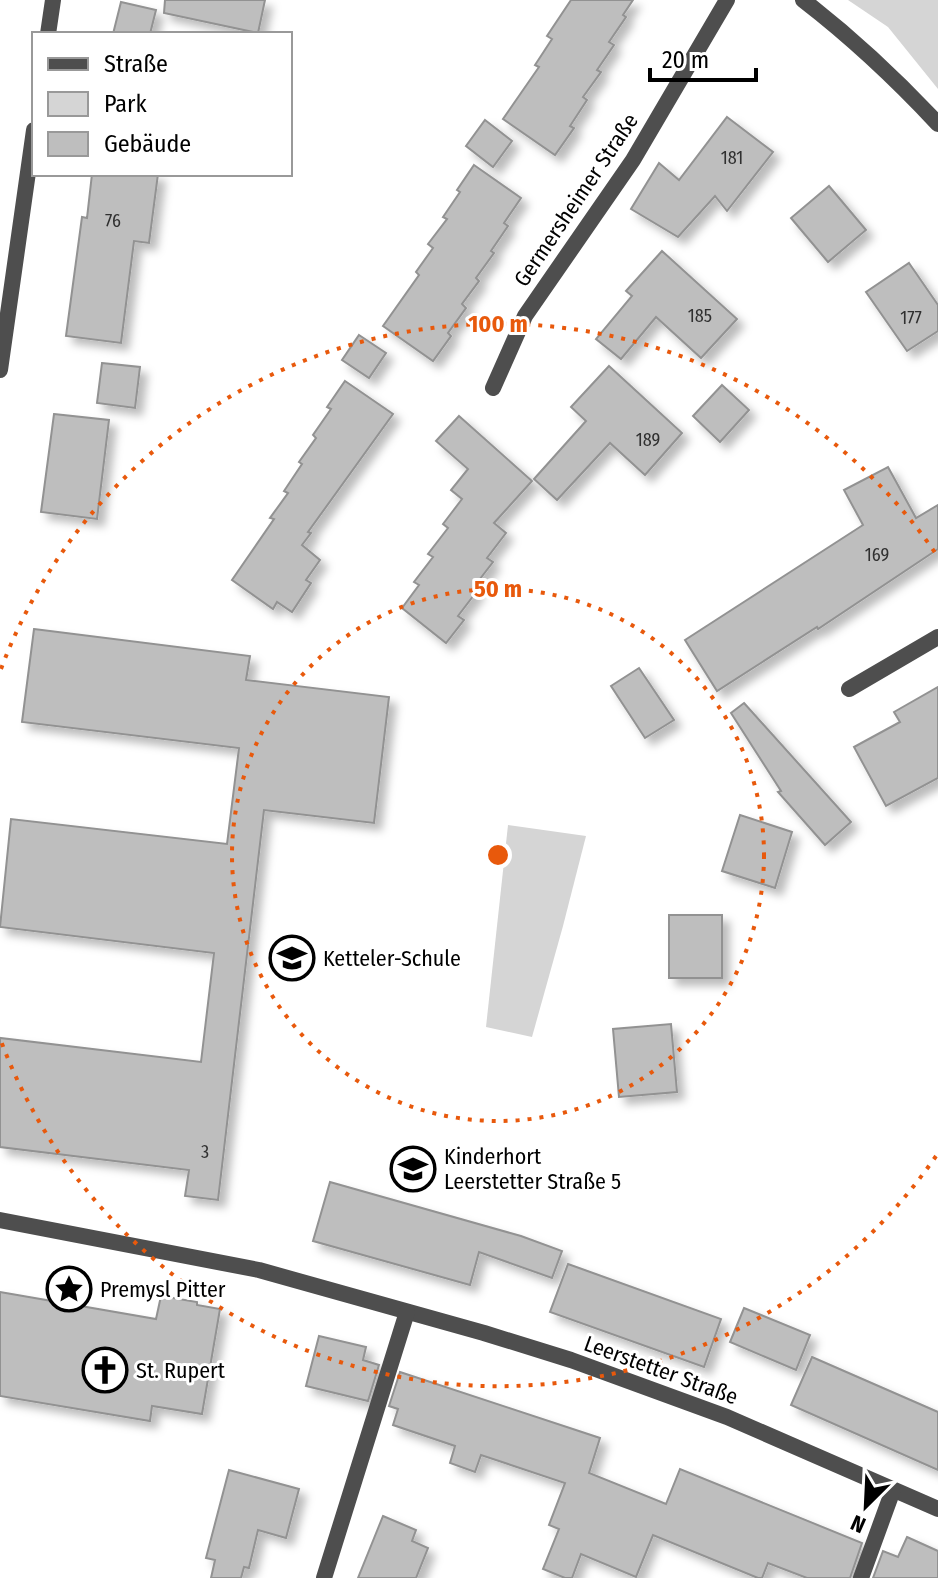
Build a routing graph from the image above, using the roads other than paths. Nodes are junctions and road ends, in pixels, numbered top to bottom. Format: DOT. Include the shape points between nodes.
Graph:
graph roads {
  1 [pos="53,0"];
  2 [pos="727,0"];
  3 [pos="803,0"];
  4 [pos="48,32"];
  5 [pos="938,124"];
  6 [pos="32,144"];
  7 [pos="0,370"];
  8 [pos="493,388"];
  9 [pos="938,637"];
  10 [pos="849,689"];
  11 [pos="0,1220"];
  12 [pos="407,1312"];
  13 [pos="893,1490"];
  14 [pos="938,1509"];
  15 [pos="324,1578"];
  16 [pos="861,1578"];
  1 -- 4 [label="street"];
  2 -- 8 [label="street, Germersheimer Straße" via="633,160 525,316"];
  3 -- 5 [label="street"];
  6 -- 7 [label="street"];
  9 -- 10 [label="street"];
  11 -- 12 [label="street, Leerstetter Straße" via="259,1270"];
  12 -- 13 [label="street, Leerstetter Straße" via="571,1360 727,1417"];
  12 -- 15 [label="street"];
  13 -- 14 [label="street, Leerstetter Straße"];
  13 -- 16 [label="street"];
}
